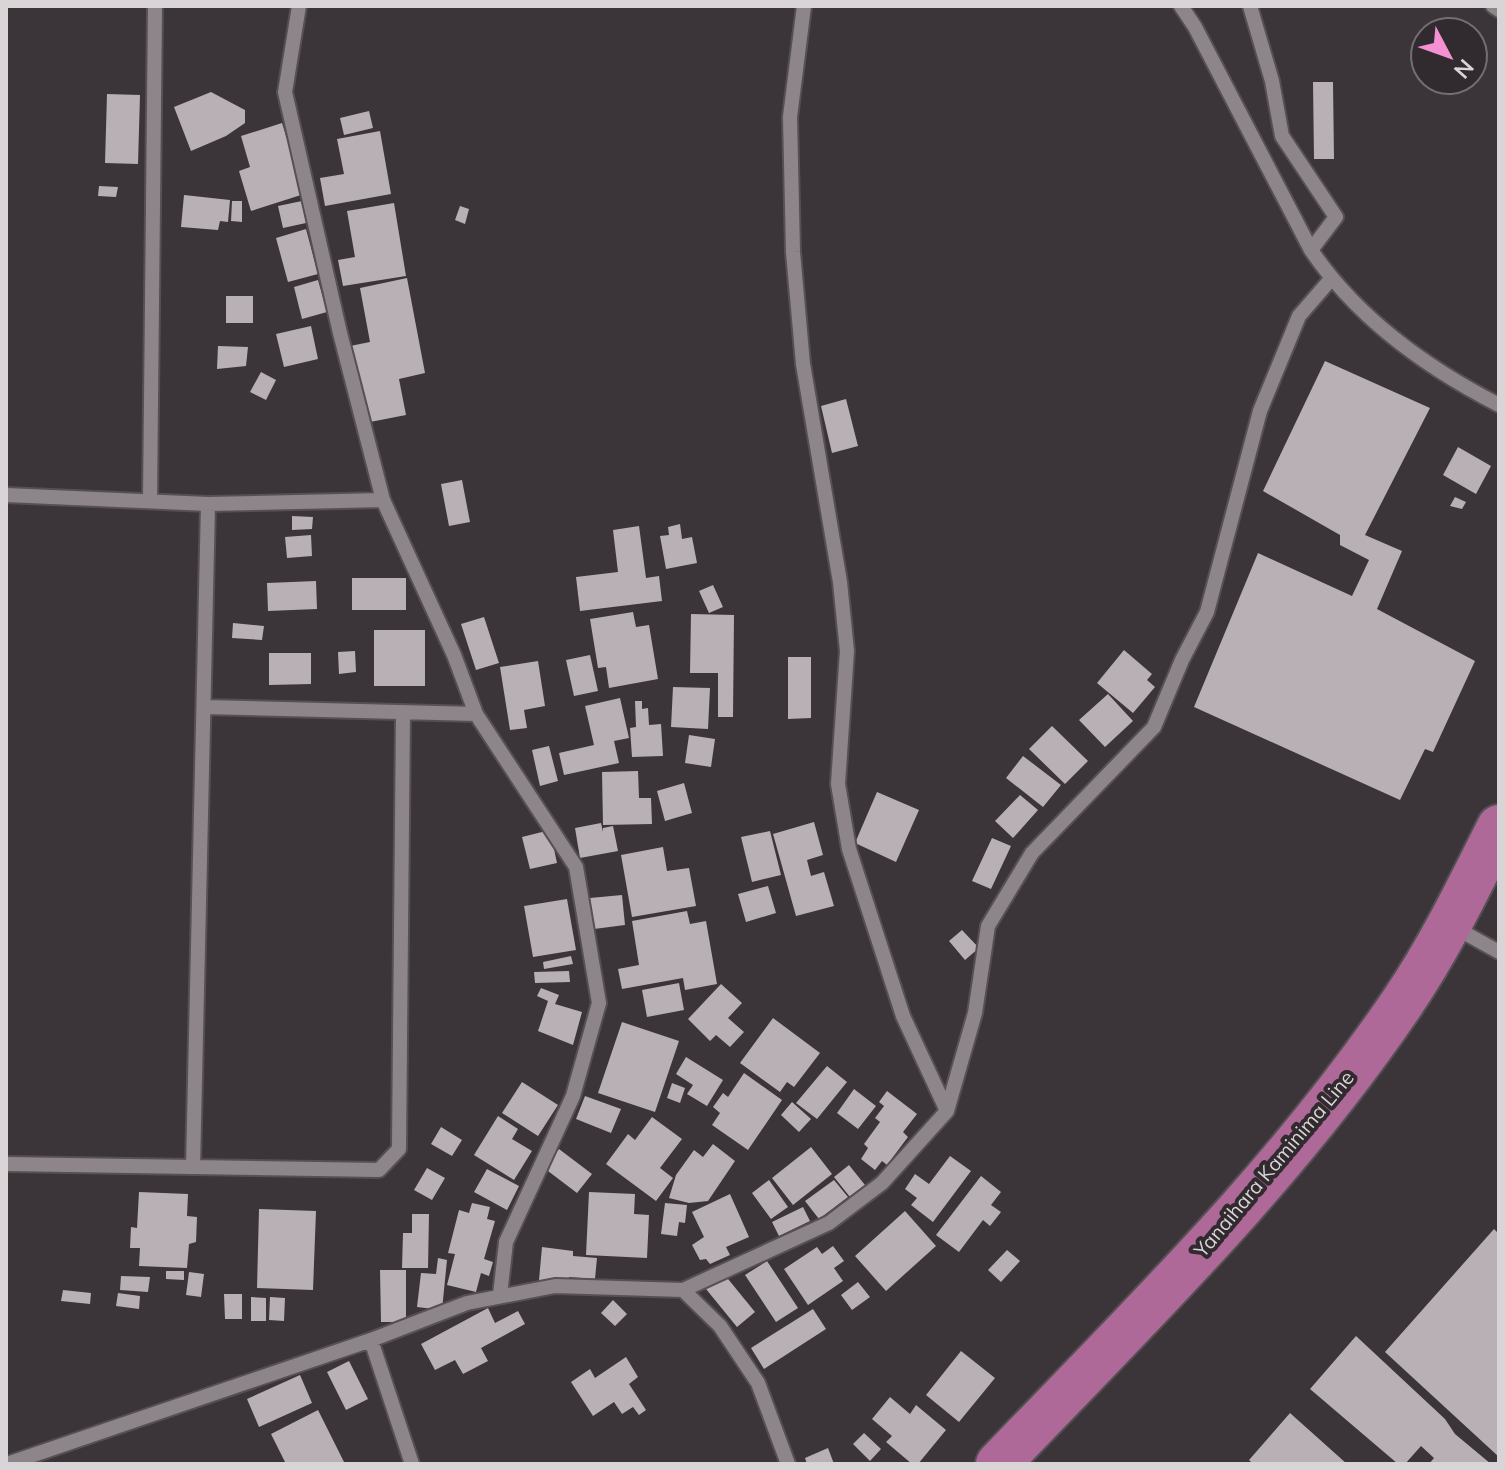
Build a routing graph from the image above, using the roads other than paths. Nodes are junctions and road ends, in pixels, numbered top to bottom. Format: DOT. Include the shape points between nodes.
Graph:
graph roads {
  1 [pos="155,6"];
  2 [pos="299,6"];
  3 [pos="804,6"];
  4 [pos="1181,6"];
  5 [pos="1250,6"];
  6 [pos="1493,6"];
  7 [pos="1499,10"];
  8 [pos="1311,250"];
  9 [pos="1331,279"];
  10 [pos="1499,405"];
  11 [pos="6,495"];
  12 [pos="383,500"];
  13 [pos="150,501"];
  14 [pos="208,504"];
  15 [pos="204,707"];
  16 [pos="403,712"];
  17 [pos="476,714"];
  18 [pos="1499,827"];
  19 [pos="1450,924"];
  20 [pos="1499,952"];
  21 [pos="947,1111"];
  22 [pos="6,1164"];
  23 [pos="193,1167"];
  24 [pos="683,1290"];
  25 [pos="500,1295"];
  26 [pos="371,1340"];
  27 [pos="7,1464"];
  28 [pos="412,1464"];
  29 [pos="788,1464"];
  30 [pos="998,1464"];
  1 -- 13 [label="street"];
  2 -- 12 [label="street" via="285,92"];
  3 -- 21 [label="street" via="790,117 793,252 803,364 847,651 838,784 849,849 903,1016"];
  4 -- 8 [label="street"];
  5 -- 8 [label="street" via="1282,136 1336,217"];
  6 -- 7 [label="street"];
  8 -- 9 [label="street"];
  9 -- 10 [label="street" via="1391,336 1460,385"];
  9 -- 21 [label="street" via="1299,316 1260,411 1207,612 1154,727 1032,853 988,926 975,1013"];
  11 -- 13 [label="street"];
  12 -- 14 [label="street"];
  12 -- 17 [label="street"];
  13 -- 14 [label="street"];
  14 -- 15 [label="street"];
  15 -- 16 [label="street"];
  15 -- 23 [label="street"];
  16 -- 17 [label="street"];
  16 -- 23 [label="street" via="399,1149 379,1170"];
  17 -- 25 [label="street" via="576,867 599,1003 573,1096 506,1242"];
  18 -- 19 [label="main road, Yanaihara Kaminima Line"];
  19 -- 20 [label="street"];
  19 -- 30 [label="main road, Yanaihara Kaminima Line" via="1403,1002 1230,1223"];
  21 -- 24 [label="street" via="882,1183 829,1223"];
  22 -- 23 [label="street"];
  24 -- 25 [label="street" via="555,1286"];
  24 -- 29 [label="street" via="720,1326 758,1383"];
  25 -- 26 [label="street"];
  26 -- 27 [label="street"];
  26 -- 28 [label="street"];
}
